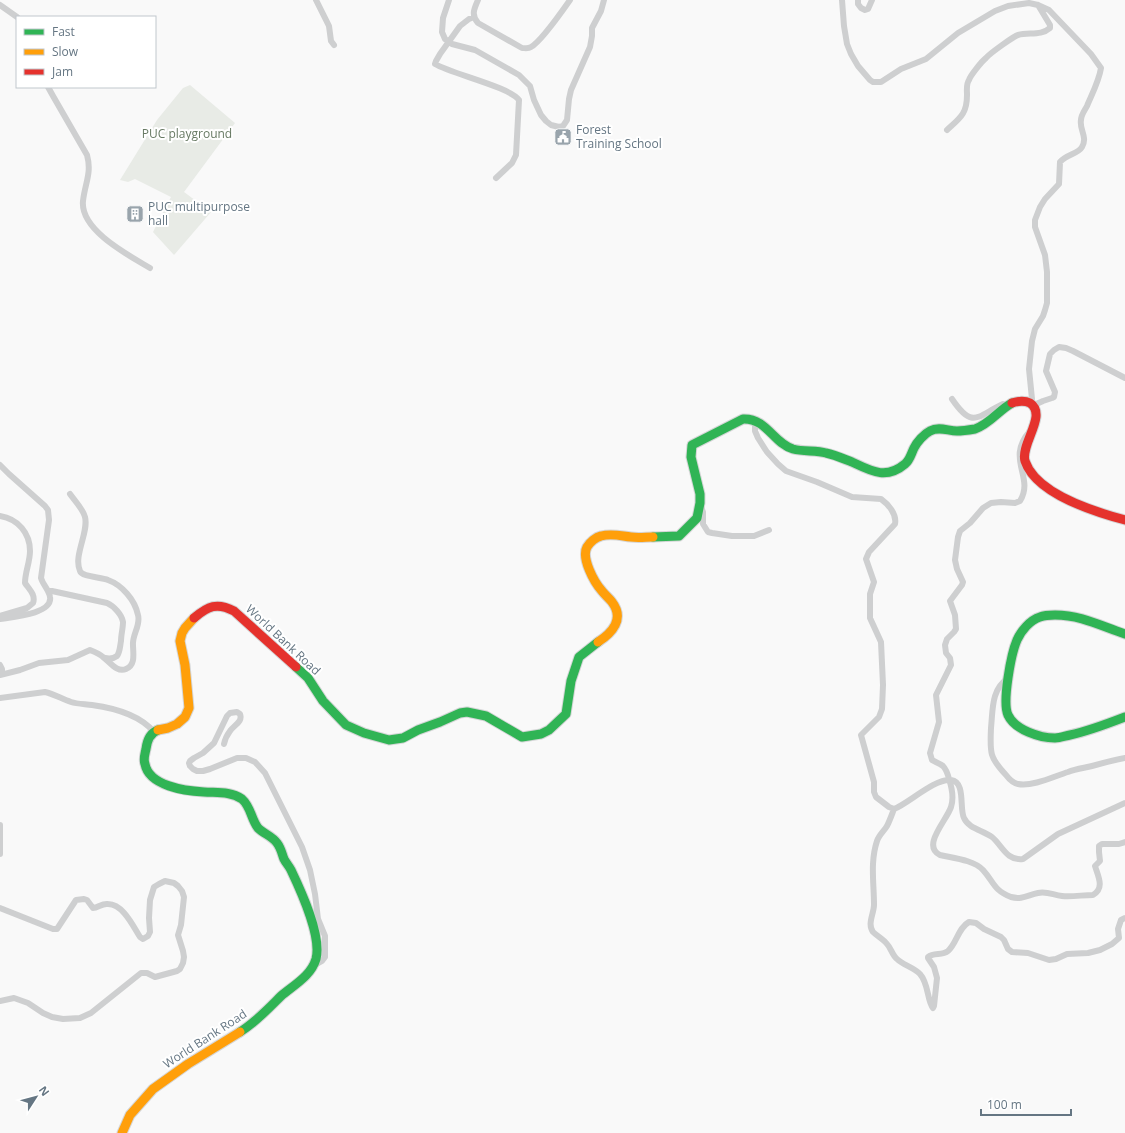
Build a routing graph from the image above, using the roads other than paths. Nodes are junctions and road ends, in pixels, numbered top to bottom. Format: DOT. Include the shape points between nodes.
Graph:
graph roads {
  1 [pos="316,0"];
  2 [pos="449,0"];
  3 [pos="478,0"];
  4 [pos="570,0"];
  5 [pos="604,0"];
  6 [pos="842,0"];
  7 [pos="858,0"];
  8 [pos="872,0"];
  9 [pos="0,5"];
  10 [pos="1038,5"];
  11 [pos="16,16"];
  12 [pos="474,17"];
  13 [pos="448,43"];
  14 [pos="334,45"];
  15 [pos="49,88"];
  16 [pos="947,130"];
  17 [pos="496,178"];
  18 [pos="150,268"];
  19 [pos="1125,378"];
  20 [pos="952,399"];
  21 [pos="1031,404"];
  22 [pos="1008,406"];
  23 [pos="755,421"];
  24 [pos="1034,427"];
  25 [pos="0,465"];
  26 [pos="70,494"];
  27 [pos="700,503"];
  28 [pos="0,516"];
  29 [pos="1125,520"];
  30 [pos="769,530"];
  31 [pos="48,591"];
  32 [pos="0,618"];
  33 [pos="1125,634"];
  34 [pos="105,658"];
  35 [pos="0,665"];
  36 [pos="1,674"];
  37 [pos="1008,678"];
  38 [pos="0,698"];
  39 [pos="1125,717"];
  40 [pos="154,732"];
  41 [pos="224,744"];
  42 [pos="1125,758"];
  43 [pos="950,780"];
  44 [pos="1125,803"];
  45 [pos="894,809"];
  46 [pos="0,825"];
  47 [pos="1125,842"];
  48 [pos="0,854"];
  49 [pos="0,908"];
  50 [pos="1125,918"];
  51 [pos="315,965"];
  52 [pos="0,1001"];
  53 [pos="122,1133"];
  1 -- 14 [label="street" via="330,26 331,41"];
  2 -- 13 [label="street" via="443,18 442,32"];
  3 -- 12 [label="street"];
  4 -- 12 [label="street" via="530,48 522,48 478,23"];
  5 -- 13 [label="street" via="592,28 590,46 571,90 567,120 563,126 551,125 546,121 537,108 530,86 519,75 475,50"];
  6 -- 10 [label="street" via="845,35 851,54 873,82 881,82 901,69 926,59 958,33 995,11 1012,5"];
  7 -- 8 [label="street" via="858,4 865,10"];
  9 -- 11 [label="street"];
  10 -- 16 [label="street" via="1050,28 1046,32 1017,35 986,57 968,81 965,110"];
  10 -- 21 [label="street" via="1049,10 1091,54 1100,68 1100,74 1081,118 1083,145 1060,162 1059,184 1045,199 1035,220 1036,233 1045,255 1048,272 1045,310 1032,341 1029,369"];
  12 -- 13 [label="street" via="460,26"];
  13 -- 17 [label="street" via="435,64 508,92 519,100 516,155 512,163"];
  15 -- 18 [label="street" via="87,155 89,172 83,203 87,218 99,235"];
  19 -- 21 [label="street" via="1073,350 1059,347 1050,354 1046,371 1055,395"];
  20 -- 22 [label="street" via="967,416 974,418 1003,404"];
  21 -- 22 [label="main road" via="1019,401"];
  21 -- 24 [label="main road" via="1037,414"];
  22 -- 23 [label="main road" via="980,427 967,431 935,428 920,440 904,465 884,474 871,472 826,452 788,448"];
  23 -- 27 [label="main road, World Bank Road" via="744,419 692,445 691,457"];
  23 -- 45 [label="street" via="758,438 767,452 786,471 852,497 881,499 895,516 895,524 869,552 866,559 874,582 870,594 870,618 881,642 883,685 879,717 861,735 876,797"];
  24 -- 29 [label="main road" via="1024,458 1033,476 1042,485 1068,500"];
  24 -- 43 [label="street" via="1020,447 1019,462 1025,488 1020,501 994,502 986,505 958,534 955,560 963,584 950,601 955,614 956,629 945,645 952,665 936,695 939,722 930,752 932,760 944,767"];
  25 -- 31 [label="street" via="48,510 49,520 41,578"];
  26 -- 34 [label="street" via="86,522 78,560 79,571 118,584 130,598 138,615 133,639 133,663 130,667 122,670"];
  27 -- 30 [label="street" via="703,512 702,524 708,532 754,536"];
  27 -- 40 [label="main road, World Bank Road" via="697,518 679,536 632,537 611,534 599,536 590,543 585,551 586,561 601,590 613,603 617,612 616,622 608,636 579,657 571,681 566,714 541,734 522,737 486,716 467,712 403,738 389,740 364,734 346,725 323,701 308,678 226,606 214,606 192,619 183,630 180,644 189,708 186,715 172,727"];
  28 -- 32 [label="street" via="13,520 27,536 30,551 26,582 34,600 26,608"];
  31 -- 32 [label="street" via="50,600 46,607 30,614"];
  31 -- 34 [label="street" via="112,605 115,608 122,622 120,647 116,656 111,659"];
  33 -- 37 [label="main road" via="1078,617 1040,617 1023,630 1016,642"];
  34 -- 36 [label="street" via="88,650 68,660 39,663"];
  35 -- 36 [label="street"];
  37 -- 39 [label="main road" via="1008,714 1017,725 1039,736 1054,738 1081,733"];
  37 -- 42 [label="street" via="993,700 990,742 992,756 1010,780 1017,784 1036,782"];
  38 -- 40 [label="street" via="51,693 71,702 123,712 141,720"];
  40 -- 51 [label="main road" via="147,742 144,758 149,774 170,786 200,792 232,794 241,798 250,809 259,829 281,849 304,900 313,930 317,948"];
  41 -- 51 [label="street" via="229,732 240,720 240,714 237,712 227,716 214,743 190,761 190,766 197,771 203,771 237,758 246,758 255,762 266,773 302,847 310,870 318,919 325,936 325,957 322,962"];
  43 -- 44 [label="street" via="958,783 960,787 963,814 967,823 992,837 1006,854 1019,859 1023,859 1058,834"];
  43 -- 45 [label="street" via="936,784"];
  43 -- 47 [label="street" via="952,802 933,841 934,851 977,866 997,889 1012,897 1020,898 1044,892 1062,896 1092,895 1100,887 1095,866 1100,861 1099,846"];
  45 -- 50 [label="street" via="878,837 875,848 871,926 873,932 888,944 895,958 923,978 933,1008 937,978 928,957 944,954 949,950 969,922 976,923 1001,937 1012,952 1028,953 1054,960 1067,954 1094,952 1112,944 1119,938 1118,929 1121,920"];
  46 -- 48 [label="street"];
  49 -- 52 [label="street" via="53,929 59,926 78,899 87,900 93,908 110,903 124,912 143,939 150,932 150,900 154,887 164,881 174,883 182,891 184,898 178,935 184,957 182,966 177,971 155,976 141,973 80,1018 52,1017 14,998"];
  51 -- 53 [label="main road, World Bank Road" via="251,1025 168,1077 152,1090 130,1115"];
}
